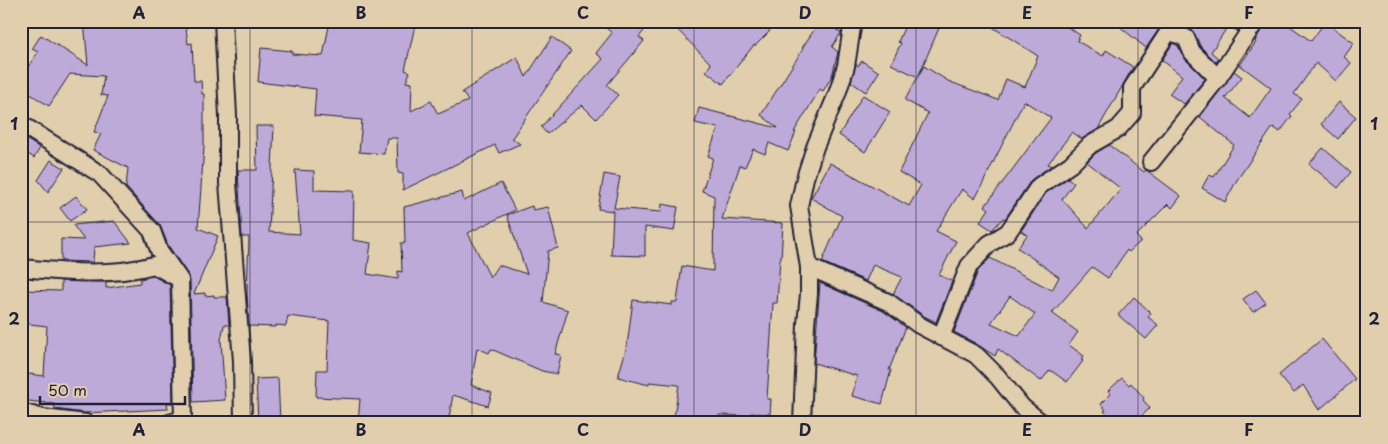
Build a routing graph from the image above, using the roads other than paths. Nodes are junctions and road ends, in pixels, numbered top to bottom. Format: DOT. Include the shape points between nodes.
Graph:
graph roads {
  1 [pos="223,21"];
  2 [pos="853,21"];
  3 [pos="1256,21"];
  4 [pos="1218,78"];
  5 [pos="21,124"];
  6 [pos="1151,162"];
  7 [pos="809,267"];
  8 [pos="21,268"];
  9 [pos="180,280"];
  10 [pos="941,337"];
  11 [pos="21,412"];
  12 [pos="86,423"];
  13 [pos="169,423"];
  14 [pos="243,423"];
  15 [pos="802,423"];
  16 [pos="1042,423"];
  1 -- 14 [label="street" via="228,183 242,361"];
  2 -- 7 [label="street" via="846,66 815,147 799,206"];
  3 -- 4 [label="street"];
  4 -- 6 [label="street"];
  4 -- 10 [label="street" via="1192,52 1186,38 1169,31 1132,88 1132,113 1118,129 1090,145 1071,164 1039,186 1008,232 989,244 969,266"];
  5 -- 9 [label="street" via="100,174 152,231 159,250"];
  7 -- 10 [label="street" via="888,302"];
  7 -- 15 [label="street"];
  8 -- 9 [label="street" via="74,273 136,270 154,265"];
  9 -- 13 [label="street" via="183,418"];
  10 -- 16 [label="street" via="976,355 1022,407"];
  11 -- 12 [label="street"];
}
